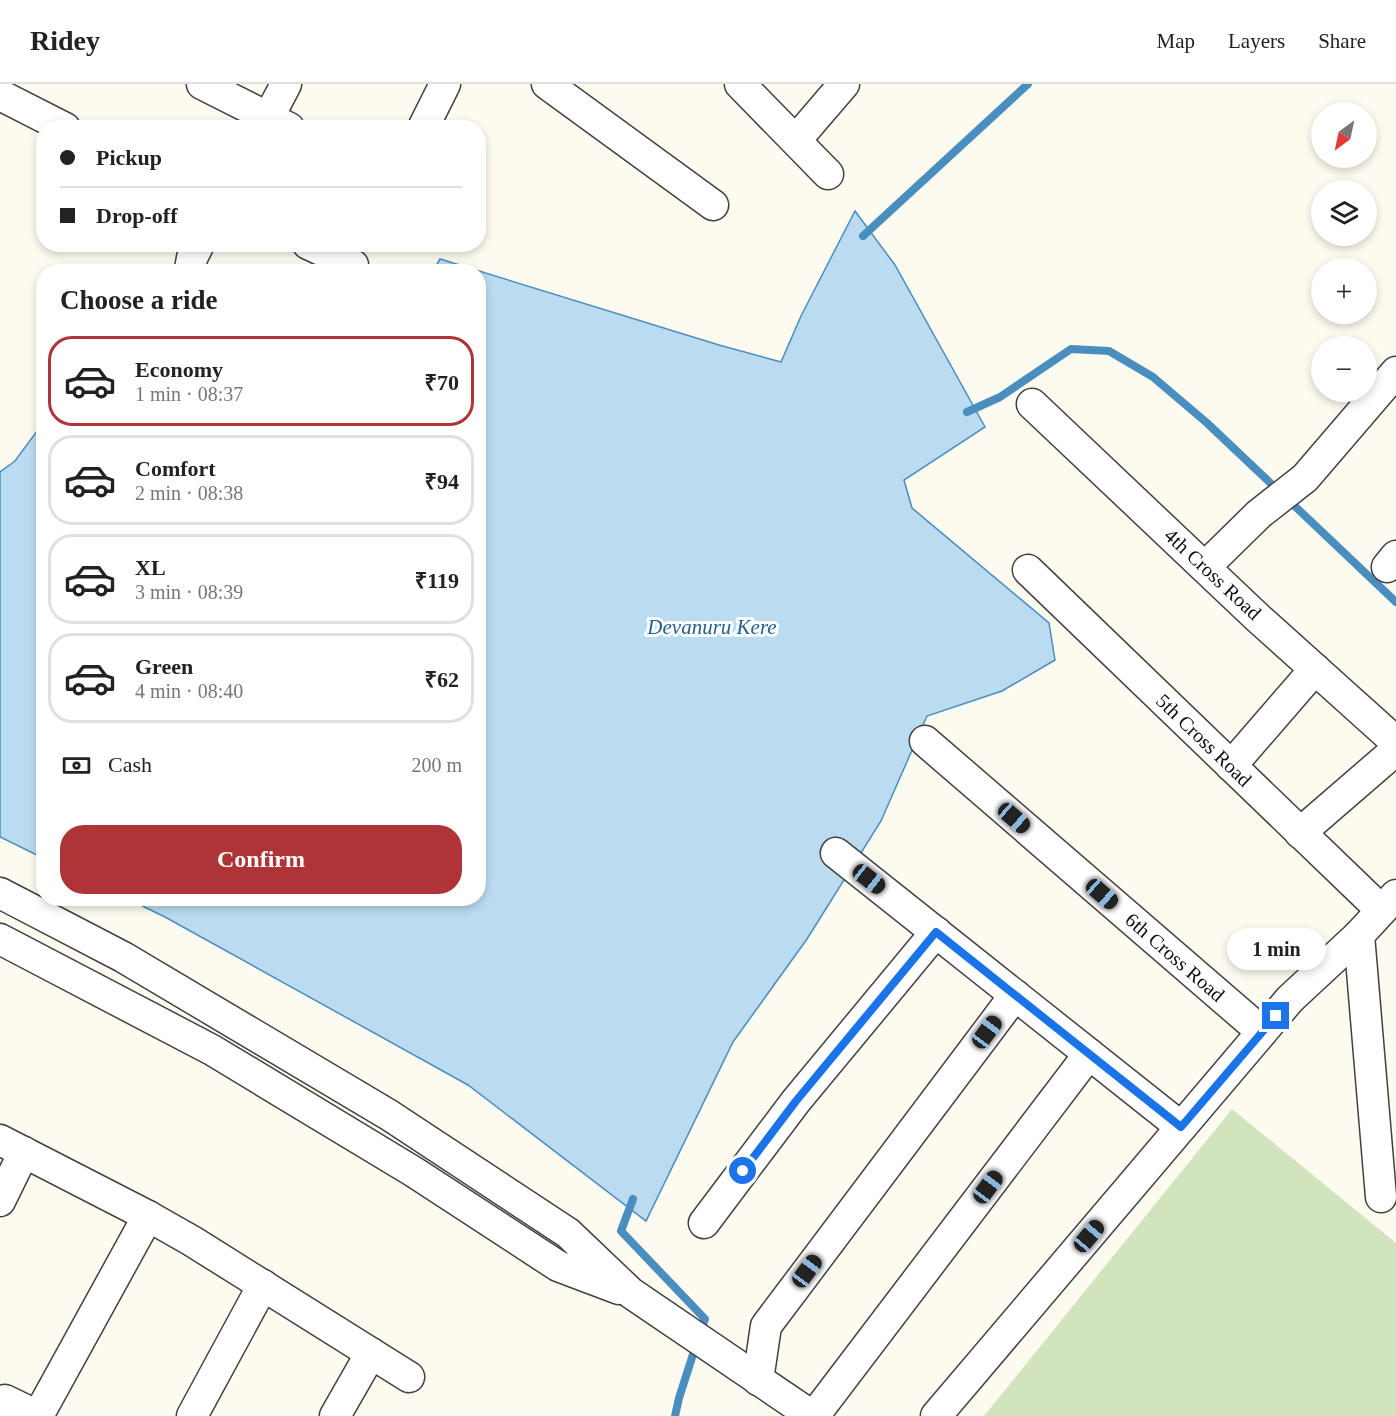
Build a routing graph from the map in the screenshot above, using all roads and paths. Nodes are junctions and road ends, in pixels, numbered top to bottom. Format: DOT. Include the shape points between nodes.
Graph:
graph roads {
  1 [pos="202,84"];
  2 [pos="286,84"];
  3 [pos="445,84"];
  4 [pos="547,84"];
  5 [pos="740,84"];
  6 [pos="843,84"];
  7 [pos="0,95"];
  8 [pos="49,120"];
  9 [pos="266,120"];
  10 [pos="274,120"];
  11 [pos="427,120"];
  12 [pos="796,140"];
  13 [pos="828,174"];
  14 [pos="713,205"];
  15 [pos="332,252"];
  16 [pos="356,260"];
  17 [pos="1396,372"];
  18 [pos="1032,404"];
  19 [pos="1204,567"];
  20 [pos="1028,570"];
  21 [pos="1315,669"];
  22 [pos="925,741"];
  23 [pos="1396,742"];
  24 [pos="1396,750"];
  25 [pos="1231,766"];
  26 [pos="1300,833"];
  27 [pos="836,853"];
  28 [pos="0,893"];
  29 [pos="1388,902"];
  30 [pos="936,932"];
  31 [pos="1359,935"];
  32 [pos="0,939"];
  33 [pos="1015,995"];
  34 [pos="1262,1032"];
  35 [pos="1089,1054"];
  36 [pos="1181,1127"];
  37 [pos="12,1146"];
  38 [pos="1381,1197"];
  39 [pos="0,1201"];
  40 [pos="147,1216"];
  41 [pos="704,1223"];
  42 [pos="262,1285"];
  43 [pos="631,1293"];
  44 [pos="371,1353"];
  45 [pos="748,1373"];
  46 [pos="409,1377"];
  47 [pos="2,1402"];
  48 [pos="38,1416"];
  49 [pos="192,1416"];
  50 [pos="335,1416"];
  51 [pos="813,1416"];
  52 [pos="936,1416"];
  1 -- 9 [label="street"];
  2 -- 10 [label="street"];
  3 -- 11 [label="street"];
  4 -- 14 [label="street"];
  5 -- 12 [label="street"];
  6 -- 12 [label="street"];
  7 -- 8 [label="street"];
  12 -- 13 [label="street"];
  15 -- 16 [label="street"];
  17 -- 19 [label="street" via="1305,477"];
  18 -- 19 [label="street, 4th Cross Road"];
  19 -- 21 [label="street, 4th Cross Road"];
  20 -- 25 [label="street, 5th Cross Road"];
  21 -- 23 [label="street, 4th Cross Road"];
  21 -- 25 [label="street"];
  22 -- 34 [label="street, 6th Cross Road"];
  24 -- 26 [label="street"];
  25 -- 26 [label="street, 5th Cross Road"];
  26 -- 29 [label="street, 5th Cross Road"];
  27 -- 30 [label="street"];
  28 -- 43 [label="street" via="123,957 389,1114 568,1233"];
  29 -- 31 [label="street"];
  30 -- 33 [label="street"];
  30 -- 41 [label="street" via="796,1101"];
  31 -- 34 [label="street" via="1290,999"];
  31 -- 38 [label="street"];
  32 -- 43 [label="street" via="212,1050 414,1172 558,1266"];
  33 -- 35 [label="street"];
  33 -- 45 [label="street" via="766,1326"];
  34 -- 36 [label="street"];
  35 -- 36 [label="street"];
  35 -- 51 [label="street"];
  36 -- 52 [label="street"];
  37 -- 39 [label="street"];
  37 -- 40 [label="street"];
  40 -- 42 [label="street"];
  40 -- 48 [label="street"];
  42 -- 44 [label="street"];
  42 -- 49 [label="street"];
  43 -- 45 [label="street"];
  44 -- 46 [label="street"];
  44 -- 50 [label="street"];
  45 -- 51 [label="street"];
  47 -- 48 [label="street"];
}
